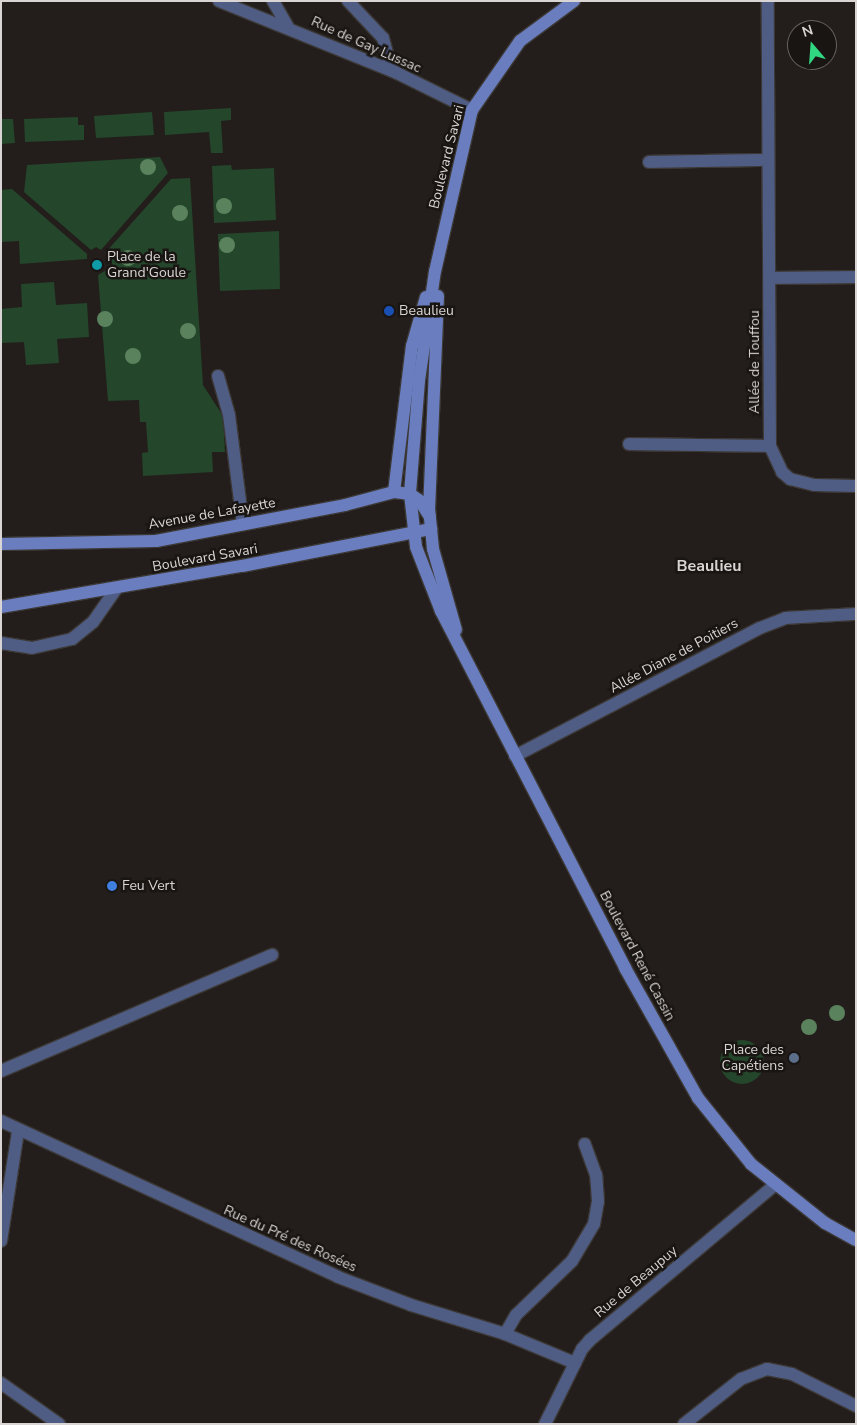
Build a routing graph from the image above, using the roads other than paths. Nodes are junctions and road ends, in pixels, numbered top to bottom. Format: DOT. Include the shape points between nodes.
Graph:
graph roads {
  1 [pos="273,1"];
  2 [pos="348,1"];
  3 [pos="574,1"];
  4 [pos="768,1"];
  5 [pos="228,2"];
  6 [pos="288,27"];
  7 [pos="392,71"];
  8 [pos="472,110"];
  9 [pos="767,160"];
  10 [pos="649,162"];
  11 [pos="435,271"];
  12 [pos="856,277"];
  13 [pos="771,278"];
  14 [pos="218,376"];
  15 [pos="629,444"];
  16 [pos="770,446"];
  17 [pos="856,486"];
  18 [pos="394,492"];
  19 [pos="410,494"];
  20 [pos="430,523"];
  21 [pos="243,524"];
  22 [pos="413,532"];
  23 [pos="1,544"];
  24 [pos="116,589"];
  25 [pos="1,607"];
  26 [pos="856,614"];
  27 [pos="457,636"];
  28 [pos="1,643"];
  29 [pos="516,756"];
  30 [pos="272,955"];
  31 [pos="1,1071"];
  32 [pos="1,1121"];
  33 [pos="18,1131"];
  34 [pos="585,1144"];
  35 [pos="775,1185"];
  36 [pos="856,1240"];
  37 [pos="1,1241"];
  38 [pos="504,1334"];
  39 [pos="575,1363"];
  40 [pos="1,1383"];
  41 [pos="856,1406"];
  42 [pos="59,1424"];
  43 [pos="545,1424"];
  44 [pos="684,1424"];
  1 -- 6 [label="street"];
  2 -- 7 [label="street" via="380,32"];
  3 -- 8 [label="street, Boulevard Savari" via="520,40"];
  4 -- 9 [label="street, Allée de Touffou"];
  5 -- 6 [label="street, Rue de Gay Lussac"];
  6 -- 7 [label="street, Rue de Gay Lussac"];
  7 -- 8 [label="street, Rue de Gay Lussac"];
  8 -- 11 [label="street, Boulevard Savari"];
  9 -- 10 [label="street"];
  9 -- 13 [label="street, Allée de Touffou"];
  11 -- 18 [label="street, Boulevard Savari" via="412,346"];
  11 -- 19 [label="street, Boulevard Savari" via="416,410"];
  11 -- 20 [label="street, Boulevard Savari" via="438,320 431,400"];
  12 -- 13 [label="street"];
  13 -- 16 [label="street, Allée de Touffou"];
  14 -- 21 [label="street" via="229,415"];
  15 -- 16 [label="street"];
  16 -- 17 [label="street, Allée de Touffou" via="782,472 790,479 814,485"];
  18 -- 19 [label="street"];
  18 -- 21 [label="street, Avenue de Lafayette" via="345,505"];
  19 -- 20 [label="street" via="419,500"];
  19 -- 22 [label="street, Boulevard Savari"];
  20 -- 22 [label="street, Boulevard Savari"];
  20 -- 27 [label="street, Boulevard René Cassin" via="436,562 448,594"];
  21 -- 23 [label="street, Avenue de Lafayette" via="156,541"];
  22 -- 24 [label="street, Boulevard Savari"];
  22 -- 27 [label="street, Boulevard René Cassin" via="421,566"];
  24 -- 25 [label="street, Boulevard Savari"];
  24 -- 28 [label="street" via="93,622 72,639 32,648"];
  26 -- 29 [label="street, Allée Diane de Poitiers" via="786,618 760,628"];
  27 -- 29 [label="street, Boulevard René Cassin"];
  29 -- 35 [label="street, Boulevard René Cassin" via="625,968 698,1098 728,1137"];
  30 -- 31 [label="street"];
  32 -- 33 [label="street, Rue du Pré des Rosées"];
  33 -- 37 [label="street"];
  33 -- 38 [label="street, Rue du Pré des Rosées" via="338,1277 410,1305"];
  34 -- 38 [label="street" via="596,1175 598,1201 594,1224 572,1261 516,1315"];
  35 -- 36 [label="street, Boulevard René Cassin" via="825,1223"];
  35 -- 39 [label="street, Rue de Beaupuy" via="590,1340"];
  38 -- 39 [label="street, Rue du Pré des Rosées"];
  39 -- 43 [label="street, Rue de Beaupuy"];
  40 -- 42 [label="street"];
  41 -- 44 [label="street" via="792,1374 766,1369 741,1379"];
}
